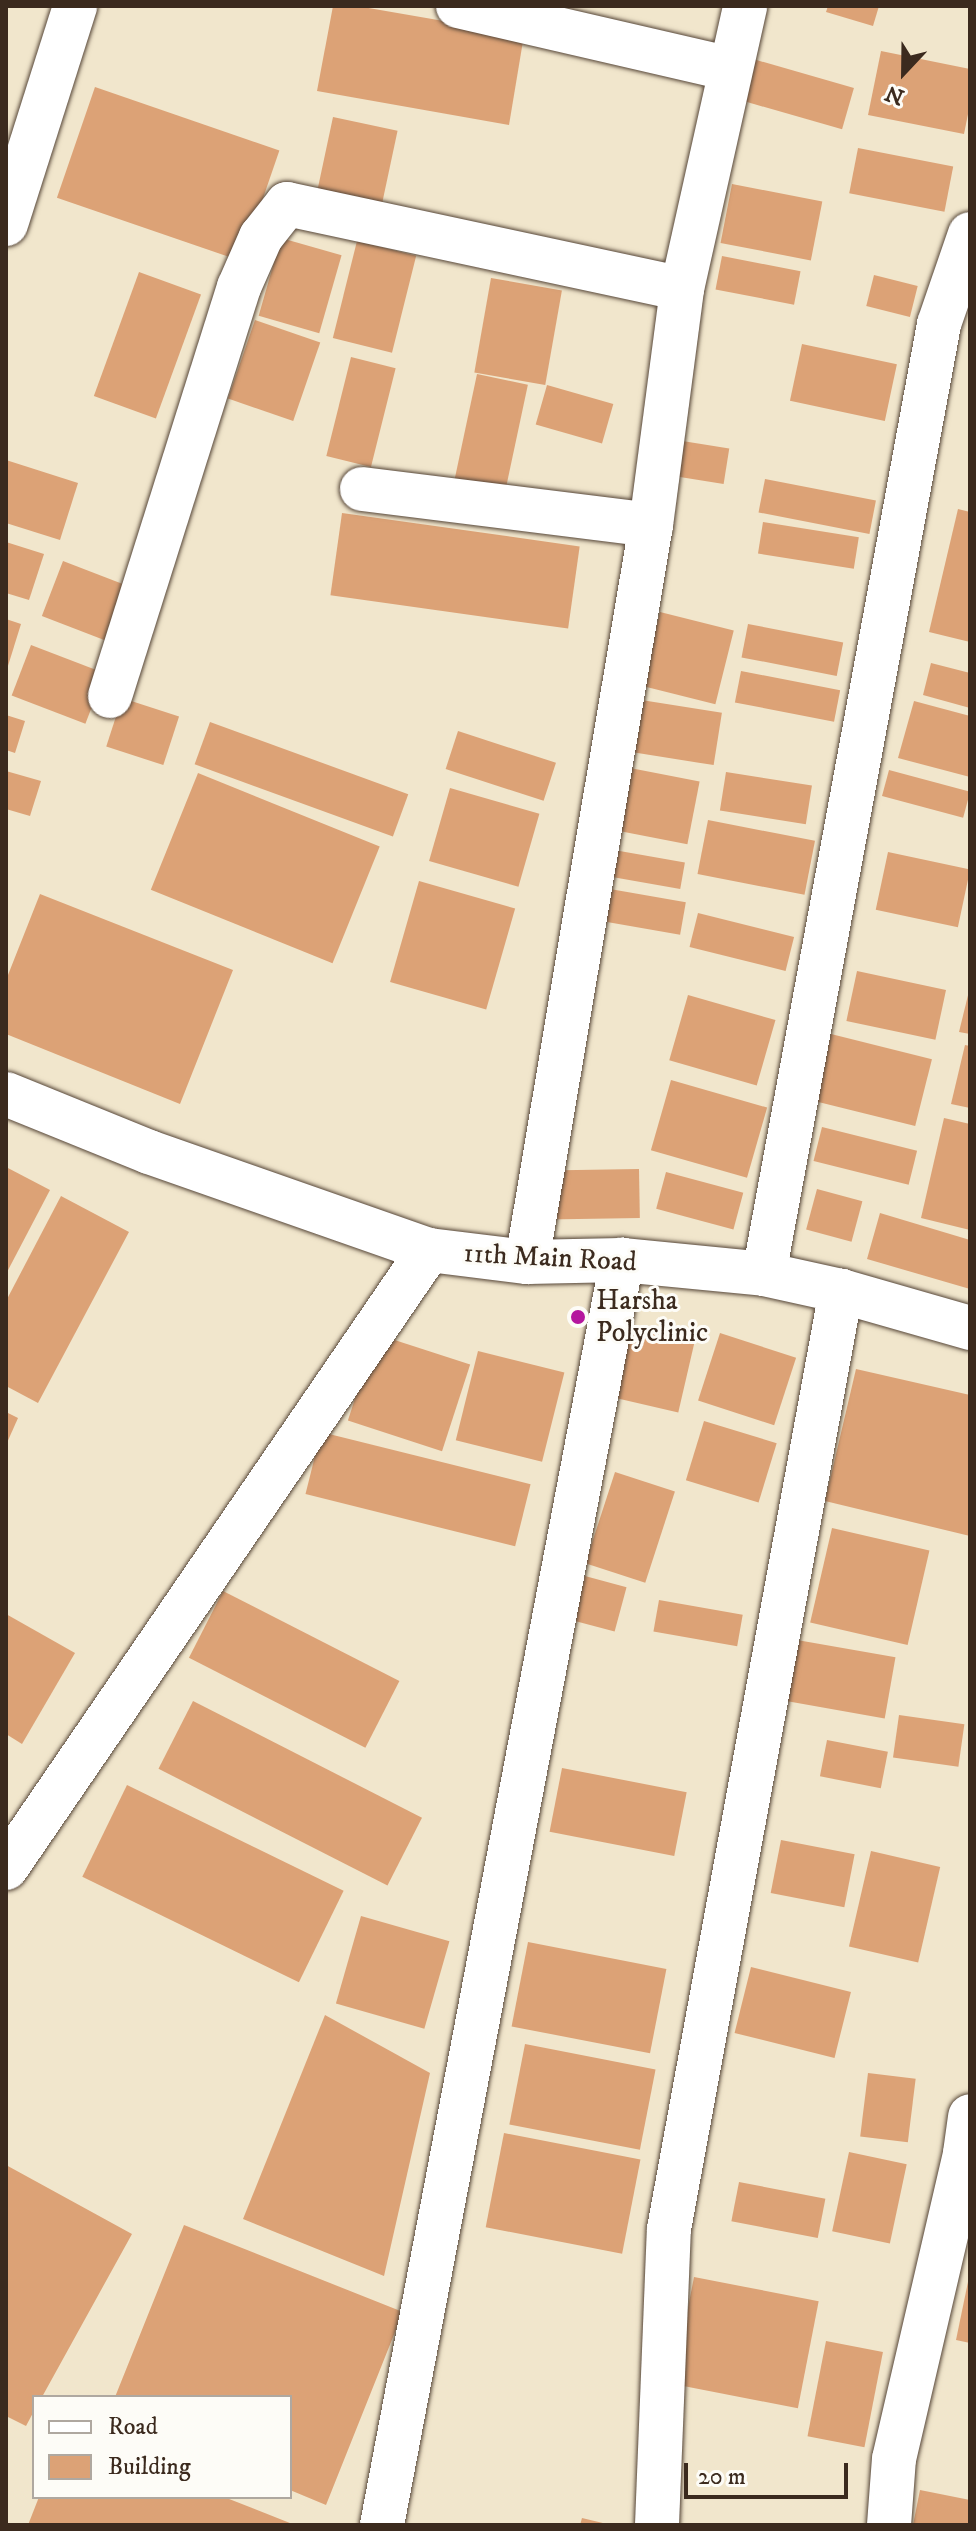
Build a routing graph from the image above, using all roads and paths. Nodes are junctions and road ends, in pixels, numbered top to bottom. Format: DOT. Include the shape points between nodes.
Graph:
graph roads {
  1 [pos="75,6"];
  2 [pos="458,6"];
  3 [pos="745,6"];
  4 [pos="730,69"];
  5 [pos="6,224"];
  6 [pos="970,234"];
  7 [pos="682,289"];
  8 [pos="362,489"];
  9 [pos="651,525"];
  10 [pos="110,696"];
  11 [pos="6,1094"];
  12 [pos="429,1250"];
  13 [pos="622,1260"];
  14 [pos="527,1262"];
  15 [pos="764,1274"];
  16 [pos="841,1291"];
  17 [pos="970,1328"];
  18 [pos="6,1868"];
  19 [pos="970,2116"];
  20 [pos="382,2525"];
  21 [pos="657,2525"];
  22 [pos="889,2525"];
  1 -- 5 [label="street"];
  2 -- 4 [label="street"];
  3 -- 4 [label="street"];
  4 -- 7 [label="street"];
  6 -- 15 [label="street" via="939,324"];
  7 -- 9 [label="street"];
  7 -- 10 [label="street" via="287,204 261,237 239,287"];
  8 -- 9 [label="street"];
  9 -- 14 [label="street"];
  11 -- 12 [label="street, 11th Main Road" via="149,1152"];
  12 -- 14 [label="street, 11th Main Road"];
  12 -- 18 [label="street"];
  13 -- 14 [label="street, 11th Main Road"];
  13 -- 15 [label="street, 11th Main Road"];
  13 -- 20 [label="street"];
  15 -- 16 [label="street, 11th Main Road"];
  16 -- 17 [label="street, 11th Main Road"];
  16 -- 21 [label="street" via="669,2229"];
  19 -- 22 [label="street" via="894,2459"];
}
